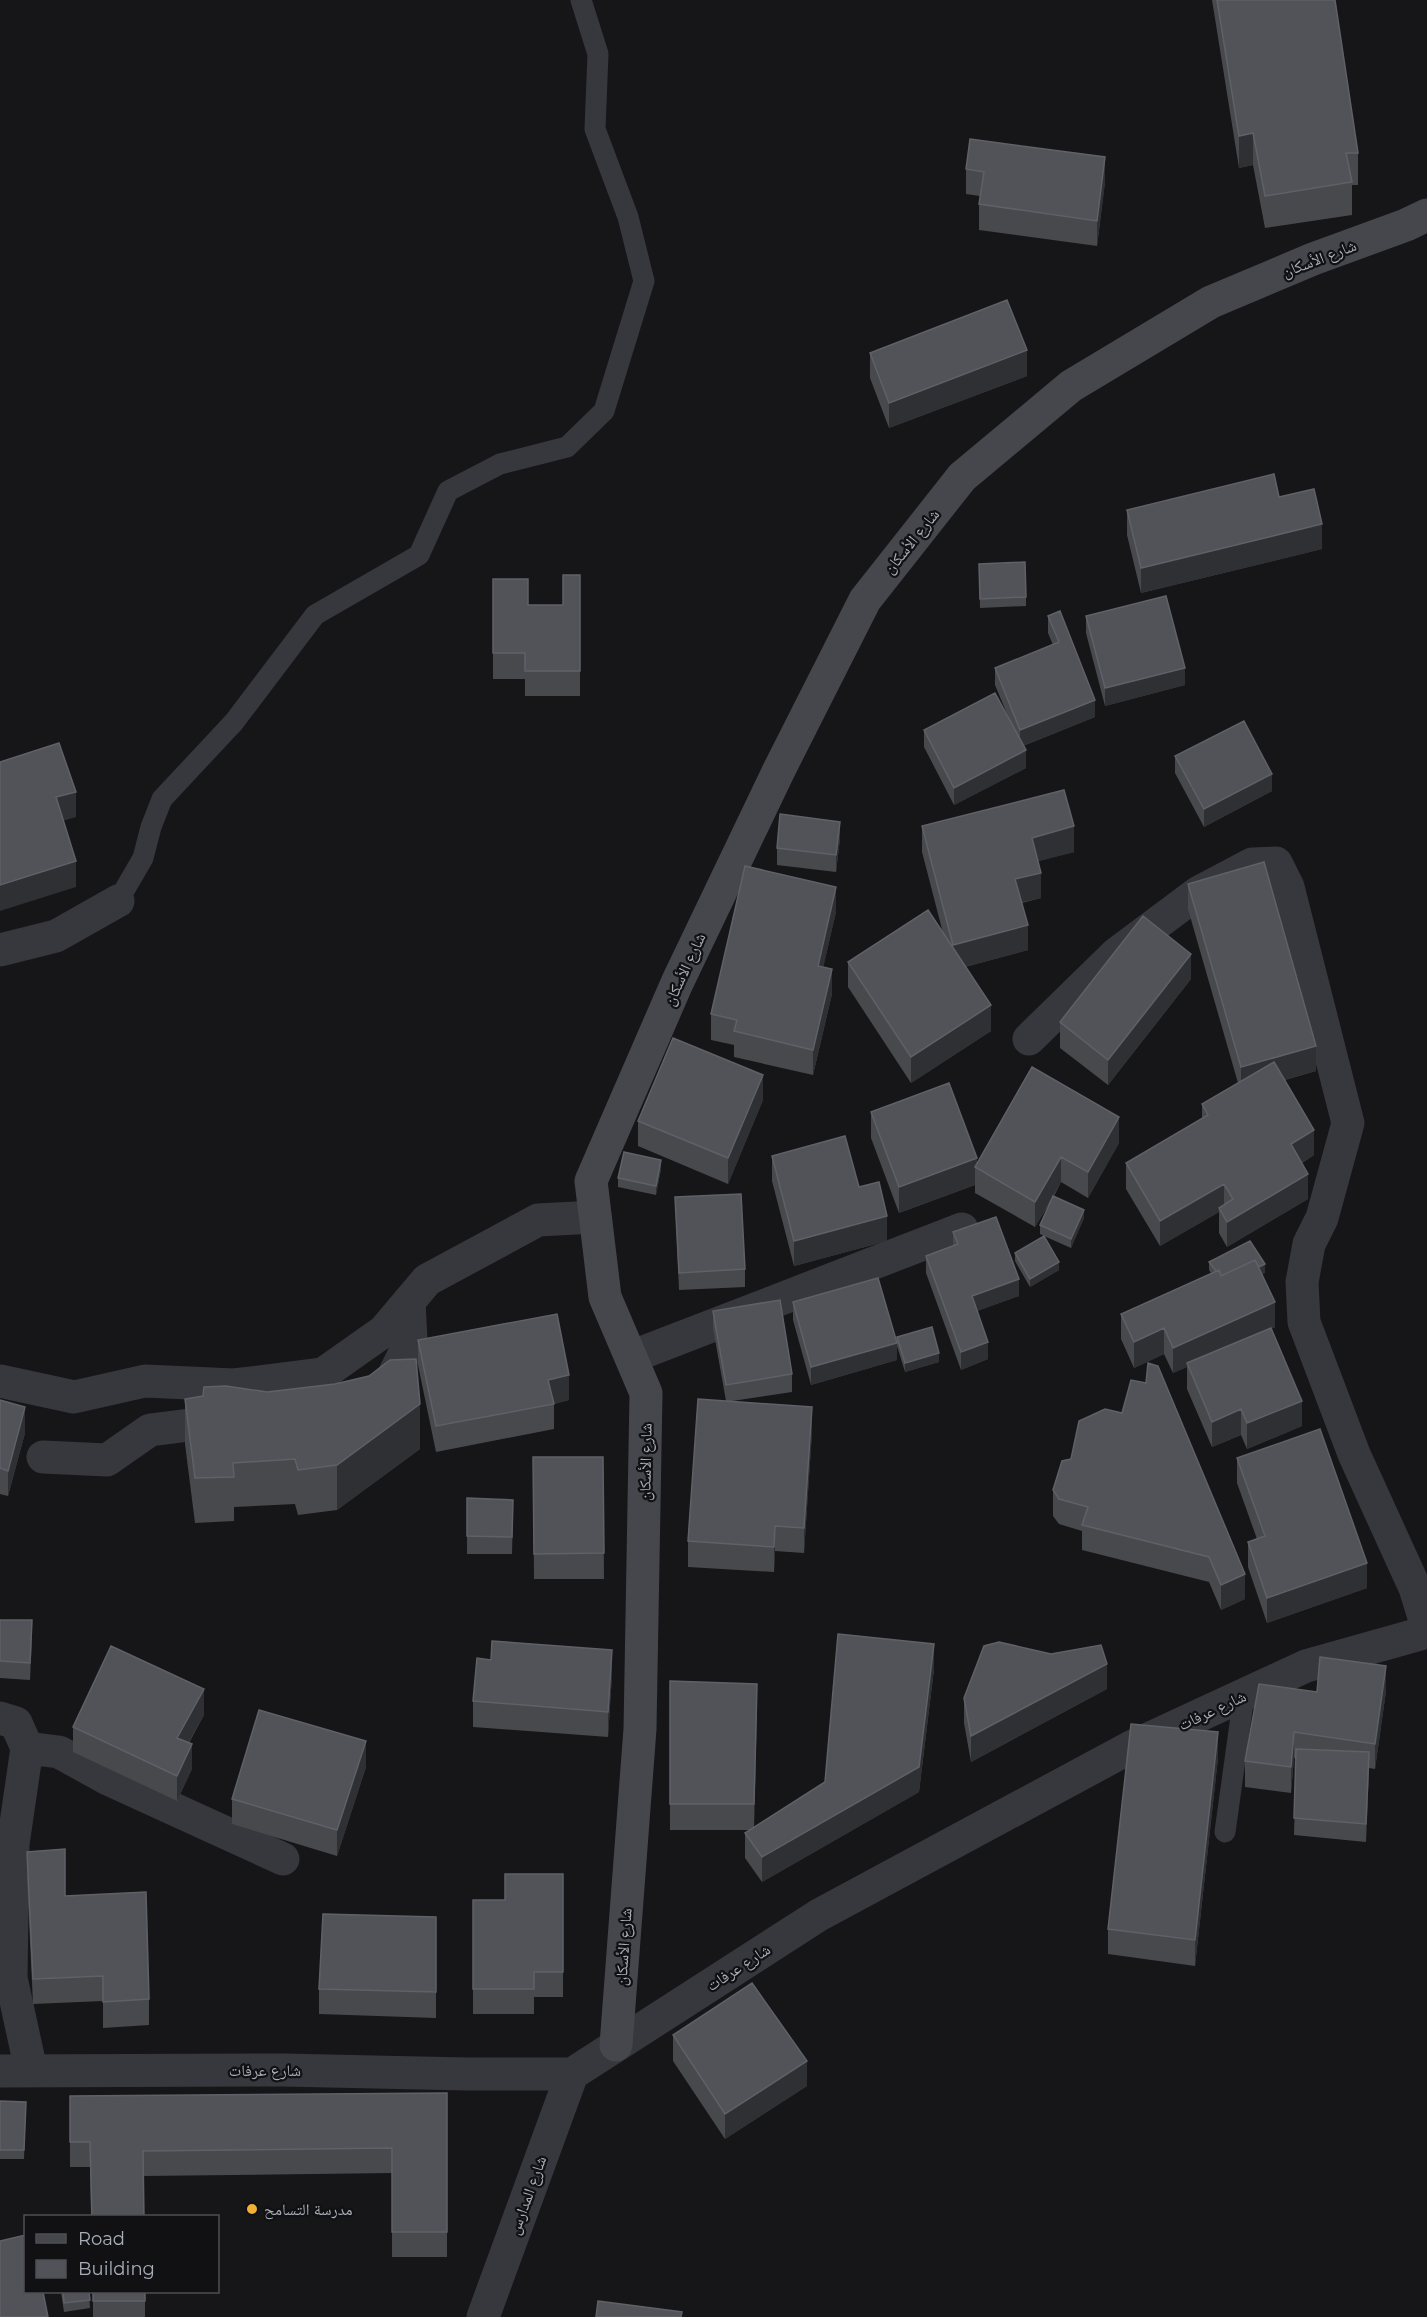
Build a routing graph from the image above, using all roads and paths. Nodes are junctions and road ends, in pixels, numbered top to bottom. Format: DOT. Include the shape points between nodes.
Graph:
graph roads {
  1 [pos="581,0"];
  2 [pos="1427,215"];
  3 [pos="118,901"];
  4 [pos="0,950"];
  5 [pos="1029,1039"];
  6 [pos="595,1217"];
  7 [pos="962,1229"];
  8 [pos="409,1301"];
  9 [pos="631,1357"];
  10 [pos="0,1381"];
  11 [pos="349,1401"];
  12 [pos="258,1415"];
  13 [pos="43,1457"];
  14 [pos="1427,1627"];
  15 [pos="1427,1632"];
  16 [pos="1244,1695"];
  17 [pos="0,1718"];
  18 [pos="27,1748"];
  19 [pos="1225,1832"];
  20 [pos="283,1859"];
  21 [pos="616,2045"];
  22 [pos="16,2070"];
  23 [pos="572,2074"];
  24 [pos="483,2317"];
  1 -- 3 [label="lane" via="598,54 595,129 628,217 644,281 604,411 567,447 500,464 448,491 419,555 315,615 234,722 162,799 143,858"];
  2 -- 6 [label="street, شارع الأسكان" via="1211,302 1071,386 962,477 865,600 779,770 677,983 591,1180"];
  3 -- 4 [label="street" via="56,936"];
  5 -- 14 [label="street" via="1116,954 1199,892 1252,864 1276,863 1288,886 1348,1123 1322,1218 1310,1244 1302,1282 1304,1322 1354,1454 1415,1588"];
  6 -- 8 [label="street" via="538,1220 427,1280"];
  6 -- 9 [label="street, شارع الأسكان" via="605,1297"];
  7 -- 9 [label="street"];
  8 -- 10 [label="street" via="384,1331 322,1374 234,1385 145,1381 74,1397"];
  8 -- 11 [label="street" via="411,1340 384,1395"];
  9 -- 21 [label="street, شارع الأسكان" via="646,1393 640,1705"];
  12 -- 13 [label="street" via="150,1430 107,1460"];
  15 -- 16 [label="street, شارع عرفات" via="1306,1666"];
  16 -- 19 [label="lane"];
  16 -- 21 [label="street, شارع عرفات" via="1131,1747 819,1915"];
  17 -- 18 [label="street" via="16,1723"];
  18 -- 20 [label="street" via="59,1752 108,1779"];
  18 -- 22 [label="street" via="13,1844 11,1978"];
  21 -- 23 [label="street, شارع عرفات"];
  22 -- 23 [label="street, شارع عرفات"];
  23 -- 24 [label="street, شارع المدارس"];
}
